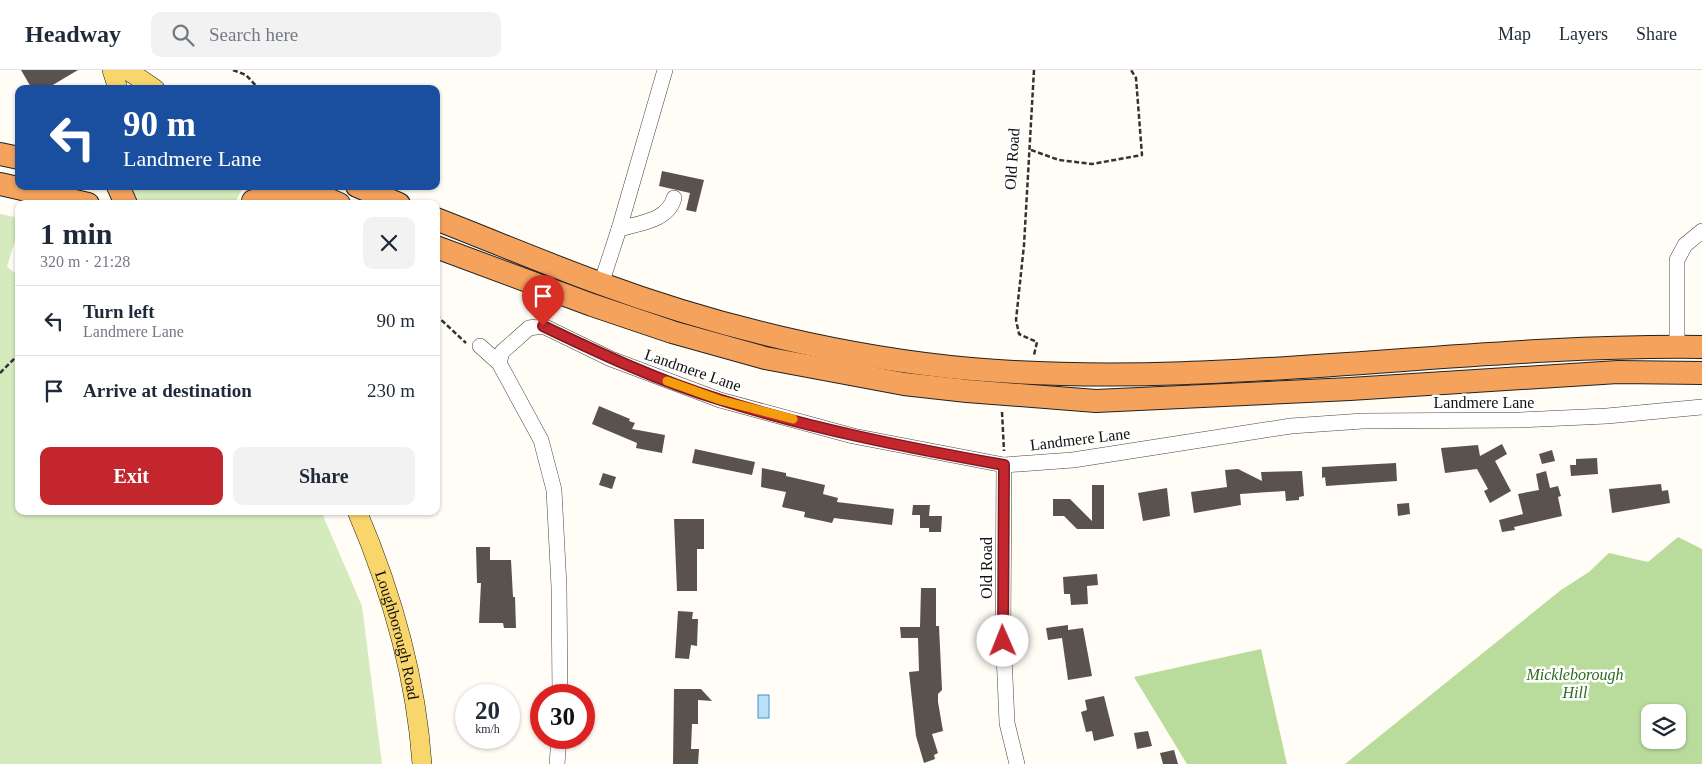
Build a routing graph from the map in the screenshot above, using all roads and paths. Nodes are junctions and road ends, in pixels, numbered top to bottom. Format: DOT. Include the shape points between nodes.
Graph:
graph roads {
  1 [pos="112,70"];
  2 [pos="127,70"];
  3 [pos="233,70"];
  4 [pos="665,70"];
  5 [pos="1034,70"];
  6 [pos="1131,70"];
  7 [pos="117,85"];
  8 [pos="149,85"];
  9 [pos="255,85"];
  10 [pos="1030,150"];
  11 [pos="0,154"];
  12 [pos="15,157"];
  13 [pos="0,184"];
  14 [pos="15,187"];
  15 [pos="26,190"];
  16 [pos="367,190"];
  17 [pos="255,197"];
  18 [pos="674,198"];
  19 [pos="70,200"];
  20 [pos="331,200"];
  21 [pos="390,200"];
  22 [pos="440,221"];
  23 [pos="619,229"];
  24 [pos="1702,231"];
  25 [pos="440,248"];
  26 [pos="601,284"];
  27 [pos="480,346"];
  28 [pos="1677,347"];
  29 [pos="1702,347"];
  30 [pos="1033,357"];
  31 [pos="15,358"];
  32 [pos="499,363"];
  33 [pos="0,373"];
  34 [pos="1702,373"];
  35 [pos="1702,407"];
  36 [pos="995,412"];
  37 [pos="1004,465"];
  38 [pos="360,515"];
  39 [pos="560,684"];
  40 [pos="558,749"];
  41 [pos="422,764"];
  42 [pos="557,764"];
  43 [pos="1017,764"];
  1 -- 7 [label="main road"];
  2 -- 8 [label="main road"];
  3 -- 9 [label="path" via="246,75"];
  4 -- 23 [label="street"];
  5 -- 10 [label="path, Old Road"];
  6 -- 10 [label="path" via="1136,78 1142,154 1092,164 1059,160"];
  10 -- 30 [label="path, Old Road" via="1016,320 1019,334 1037,342"];
  11 -- 12 [label="highway"];
  13 -- 14 [label="highway"];
  15 -- 19 [label="highway"];
  16 -- 21 [label="highway"];
  17 -- 20 [label="highway" via="304,194"];
  18 -- 23 [label="street" via="664,215"];
  22 -- 26 [label="highway"];
  23 -- 26 [label="street"];
  24 -- 28 [label="street" via="1685,245 1677,260"];
  25 -- 34 [label="highway" via="592,305 764,358 904,384 967,391 1096,401 1618,372"];
  26 -- 28 [label="highway" via="770,334 906,361 994,370 1187,373 1522,352"];
  27 -- 32 [label="street"];
  28 -- 29 [label="highway"];
  31 -- 33 [label="path"];
  32 -- 37 [label="street, Landmere Lane" via="502,352 529,328 543,326 619,362 720,400 853,436"];
  32 -- 39 [label="street" via="541,440 554,490"];
  35 -- 37 [label="street, Landmere Lane" via="1607,416 1363,420 1300,425 1073,460"];
  36 -- 37 [label="path" via="1003,412"];
  37 -- 43 [label="street, Old Road" via="1003,631 1007,723"];
  38 -- 41 [label="main road, Loughborough Road" via="388,588 402,636 413,687"];
  40 -- 42 [label="street"];
}
